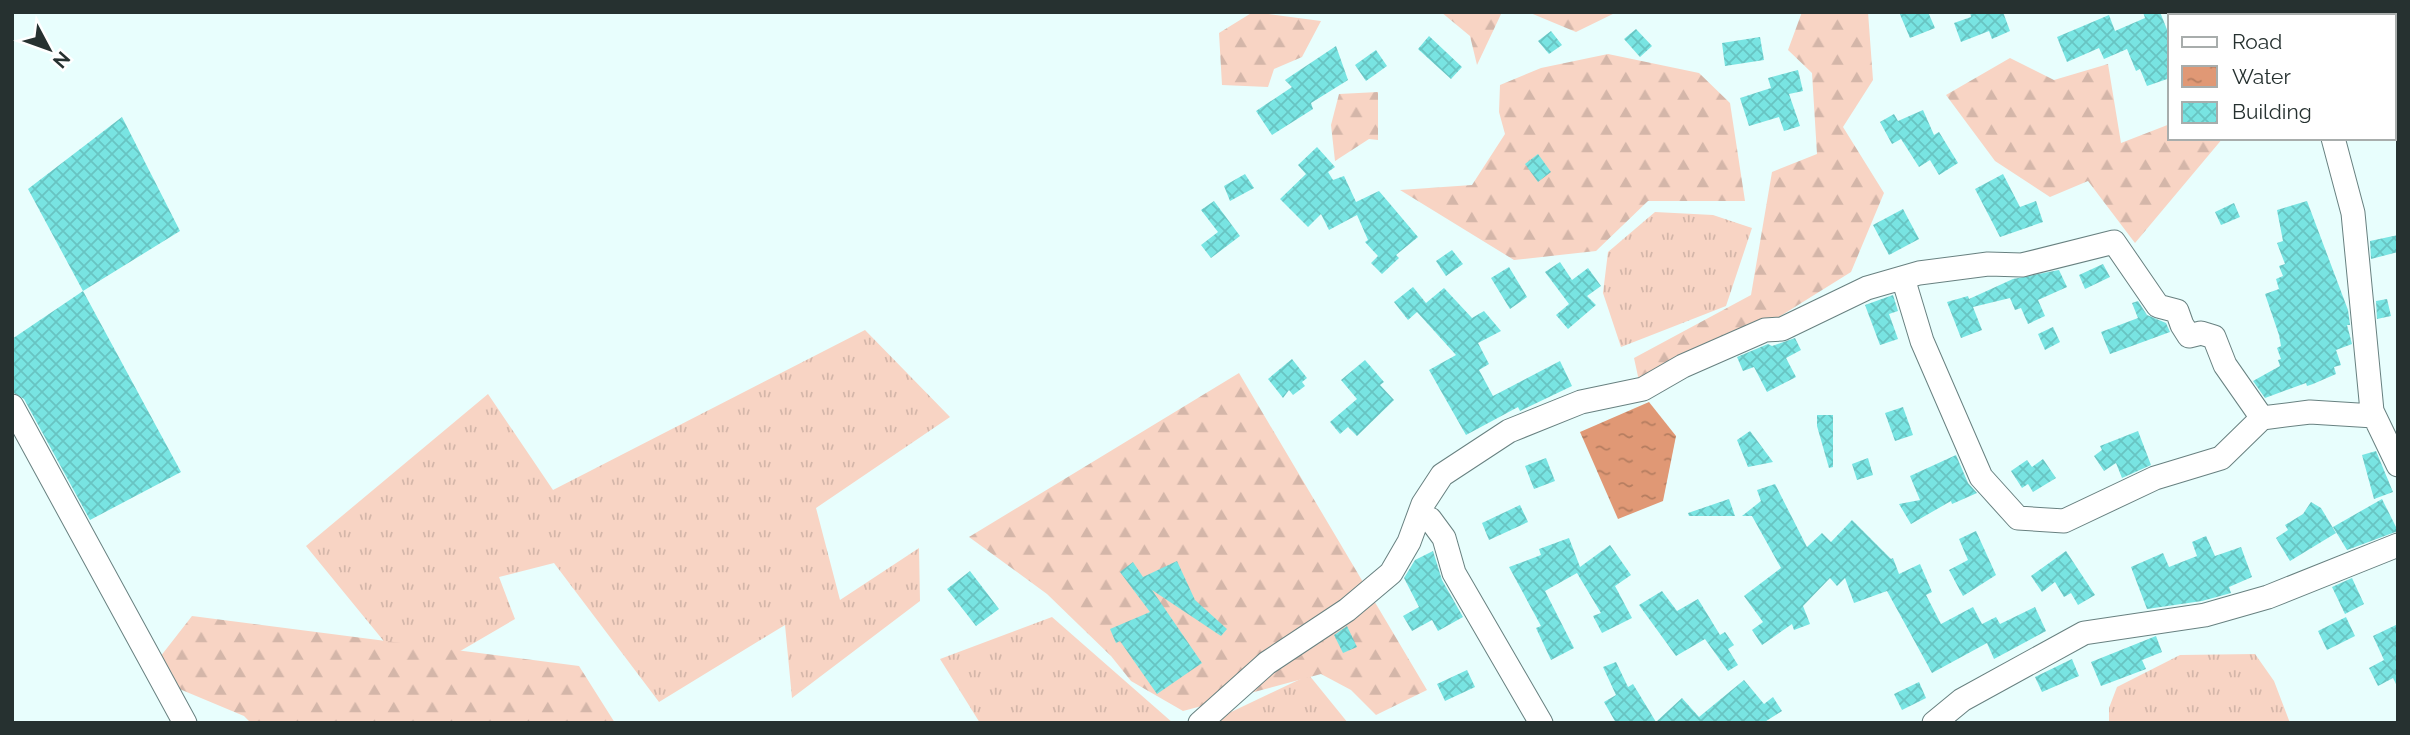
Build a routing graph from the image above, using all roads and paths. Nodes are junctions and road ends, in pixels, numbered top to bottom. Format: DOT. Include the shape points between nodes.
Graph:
graph roads {
  1 [pos="2334,140"];
  2 [pos="1903,278"];
  3 [pos="12,406"];
  4 [pos="2374,416"];
  5 [pos="2262,418"];
  6 [pos="2398,465"];
  7 [pos="1419,517"];
  8 [pos="2398,545"];
  9 [pos="185,723"];
  10 [pos="1200,723"];
  11 [pos="1541,723"];
  12 [pos="1934,723"];
  1 -- 4 [label="street" via="2353,213"];
  2 -- 5 [label="street" via="1988,264 2022,265 2114,242 2158,306 2178,311 2189,336 2214,337 2225,365"];
  2 -- 5 [label="street" via="1922,341 1981,477 2018,518 2064,521 2155,478 2221,458"];
  2 -- 7 [label="street" via="1867,288 1782,330 1765,330 1683,366 1643,390 1581,402 1509,431 1442,475"];
  3 -- 9 [label="street"];
  4 -- 5 [label="street" via="2310,412"];
  4 -- 6 [label="street"];
  7 -- 10 [label="street" via="1391,573 1347,610 1267,663"];
  7 -- 11 [label="street" via="1430,519 1444,538 1454,573"];
  8 -- 12 [label="street" via="2268,597 2205,615 2084,633 1962,700"];
}
